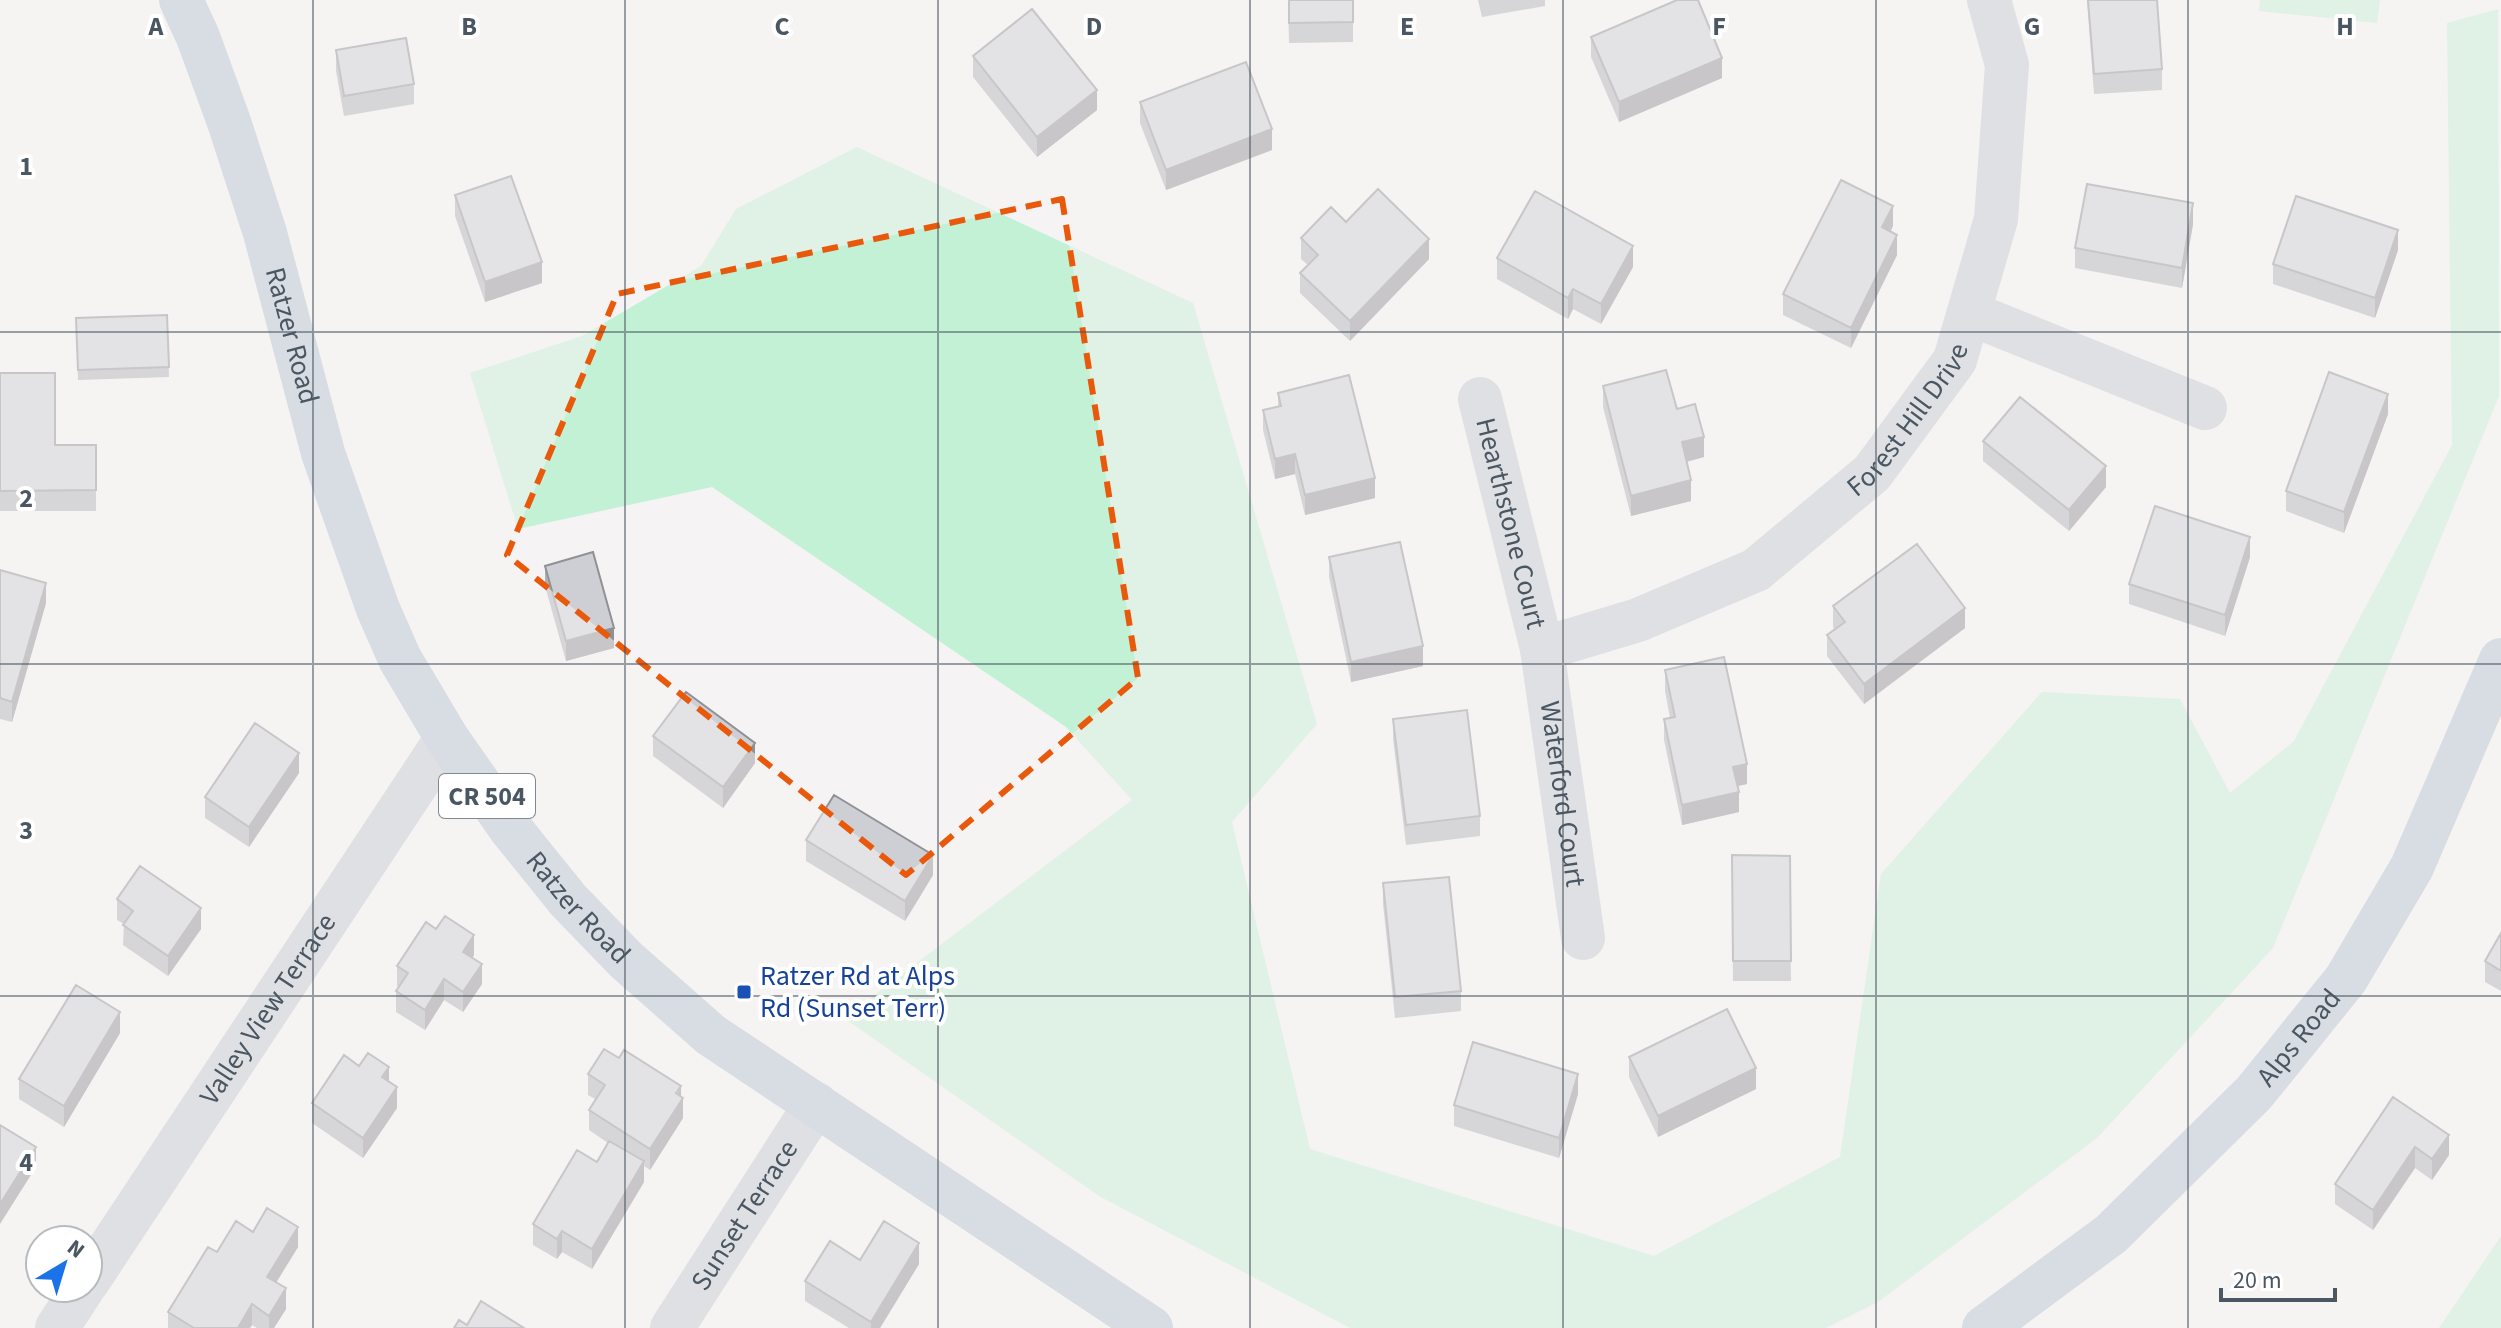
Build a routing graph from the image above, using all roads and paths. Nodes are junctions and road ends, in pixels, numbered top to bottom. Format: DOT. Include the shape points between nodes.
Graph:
graph roads {
  1 [pos="181,0"];
  2 [pos="1989,0"];
  3 [pos="1969,313"];
  4 [pos="1480,399"];
  5 [pos="2205,408"];
  6 [pos="1542,649"];
  7 [pos="2501,660"];
  8 [pos="447,738"];
  9 [pos="1583,938"];
  10 [pos="816,1104"];
  11 [pos="2111,1234"];
  12 [pos="104,1257"];
  13 [pos="73,1304"];
  14 [pos="57,1328"];
  15 [pos="672,1328"];
  16 [pos="1151,1328"];
  17 [pos="1984,1328"];
  18 [pos="2038,1328"];
  1 -- 8 [label="main road, Ratzer Road / CR 504" via="265,233 323,453 378,609 400,659"];
  2 -- 3 [label="street, Forest Hill Drive" via="2007,65 1996,219"];
  3 -- 5 [label="street"];
  3 -- 6 [label="street, Forest Hill Drive" via="1955,360 1872,473 1756,570 1638,620"];
  4 -- 6 [label="street, Hearthstone Court"];
  6 -- 9 [label="street, Waterford Court"];
  7 -- 11 [label="main road, Alps Road" via="2412,867 2346,979 2254,1093"];
  8 -- 10 [label="main road, Ratzer Road / CR 504" via="568,900 626,960 711,1035"];
  8 -- 12 [label="street, Valley View Terrace"];
  10 -- 15 [label="street, Sunset Terrace"];
  10 -- 16 [label="main road, Ratzer Road / CR 504"];
  11 -- 17 [label="main road, Alps Road"];
  11 -- 18 [label="main road"];
  13 -- 14 [label="street"];
}
